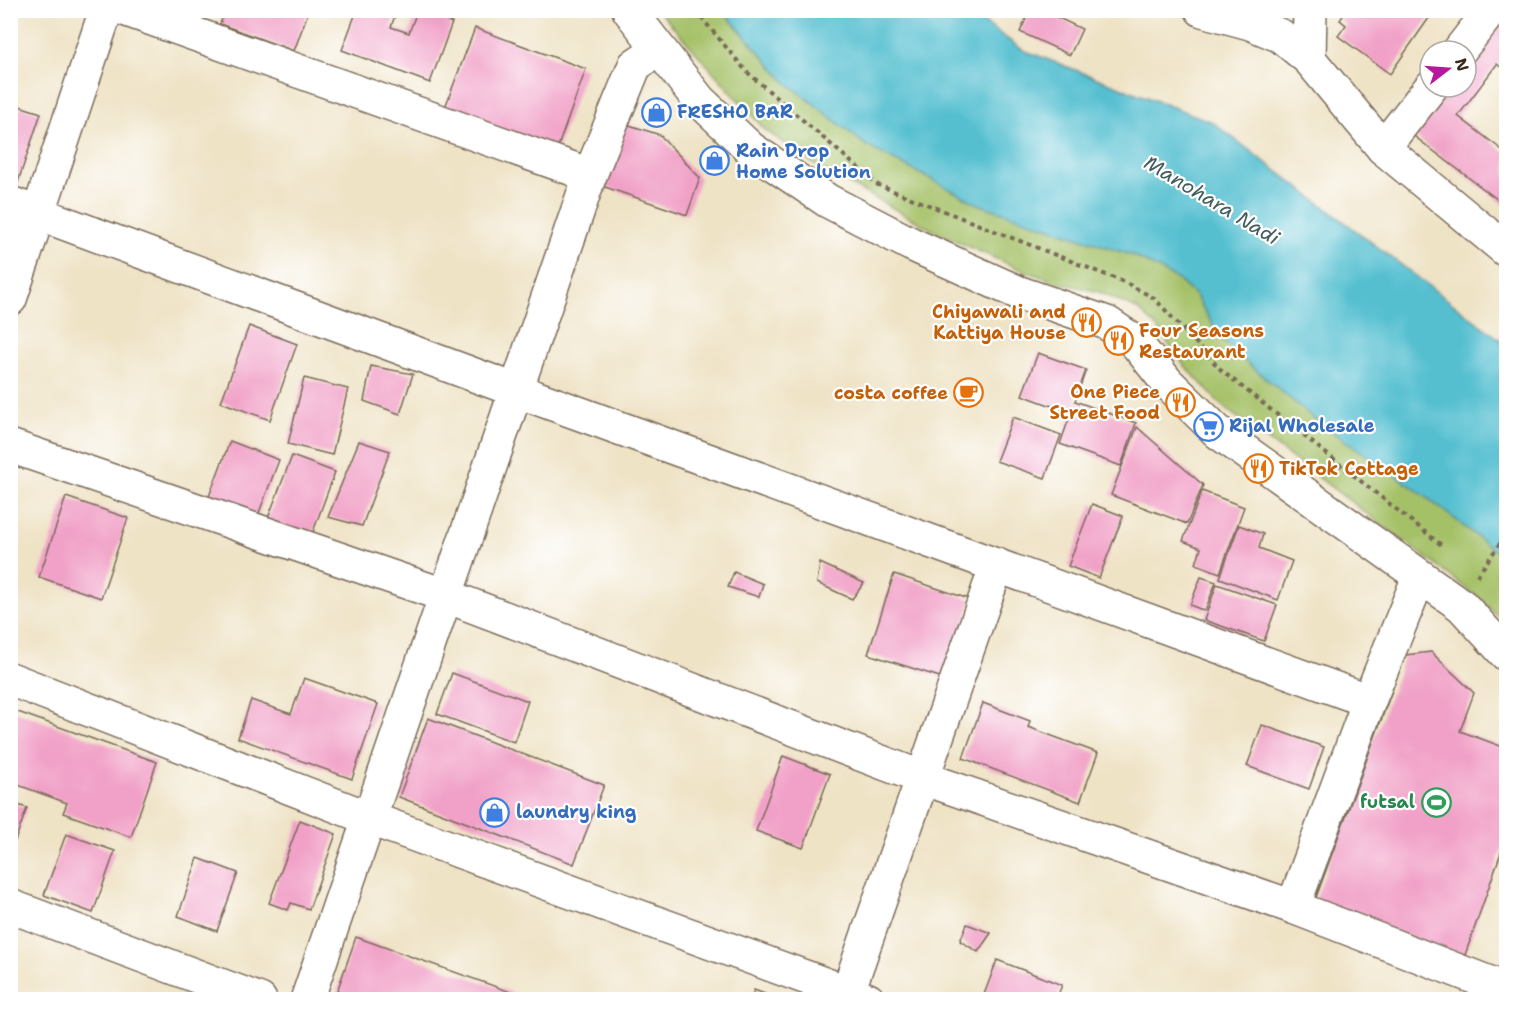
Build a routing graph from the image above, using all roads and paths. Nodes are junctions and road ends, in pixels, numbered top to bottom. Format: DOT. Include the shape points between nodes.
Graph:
graph roads {
  1 [pos="106,10"];
  2 [pos="127,10"];
  3 [pos="629,10"];
  4 [pos="1202,10"];
  5 [pos="1310,10"];
  6 [pos="1491,10"];
  7 [pos="1468,39"];
  8 [pos="659,49"];
  9 [pos="1309,59"];
  10 [pos="1422,99"];
  11 [pos="1383,148"];
  12 [pos="590,175"];
  13 [pos="25,209"];
  14 [pos="1506,250"];
  15 [pos="10,299"];
  16 [pos="514,390"];
  17 [pos="10,446"];
  18 [pos="1506,535"];
  19 [pos="1484,563"];
  20 [pos="997,565"];
  21 [pos="1419,577"];
  22 [pos="444,596"];
  23 [pos="1506,654"];
  24 [pos="10,679"];
  25 [pos="1369,701"];
  26 [pos="923,778"];
  27 [pos="371,819"];
  28 [pos="10,906"];
  29 [pos="1293,907"];
  30 [pos="199,989"];
  31 [pos="1504,992"];
  32 [pos="854,997"];
  33 [pos="260,999"];
  34 [pos="307,999"];
  1 -- 13 [label="street"];
  2 -- 12 [label="street"];
  3 -- 8 [label="street"];
  4 -- 9 [label="street" via="1281,36"];
  5 -- 9 [label="street"];
  6 -- 7 [label="street"];
  8 -- 12 [label="street" via="635,65"];
  8 -- 21 [label="street" via="699,100 751,149 828,201 1017,292 1107,323 1135,342 1167,382 1218,432"];
  9 -- 11 [label="street"];
  10 -- 11 [label="street"];
  11 -- 14 [label="street"];
  12 -- 16 [label="street"];
  13 -- 15 [label="street"];
  13 -- 16 [label="street"];
  16 -- 20 [label="street"];
  16 -- 22 [label="street"];
  17 -- 22 [label="street"];
  18 -- 19 [label="path"];
  20 -- 25 [label="street"];
  20 -- 26 [label="street"];
  21 -- 23 [label="street" via="1462,606"];
  21 -- 25 [label="street"];
  22 -- 26 [label="street"];
  22 -- 27 [label="street"];
  24 -- 27 [label="street"];
  25 -- 29 [label="street"];
  26 -- 29 [label="street"];
  26 -- 32 [label="street"];
  27 -- 32 [label="street"];
  27 -- 34 [label="street"];
  28 -- 30 [label="street"];
  29 -- 31 [label="street"];
  30 -- 33 [label="street"];
}
